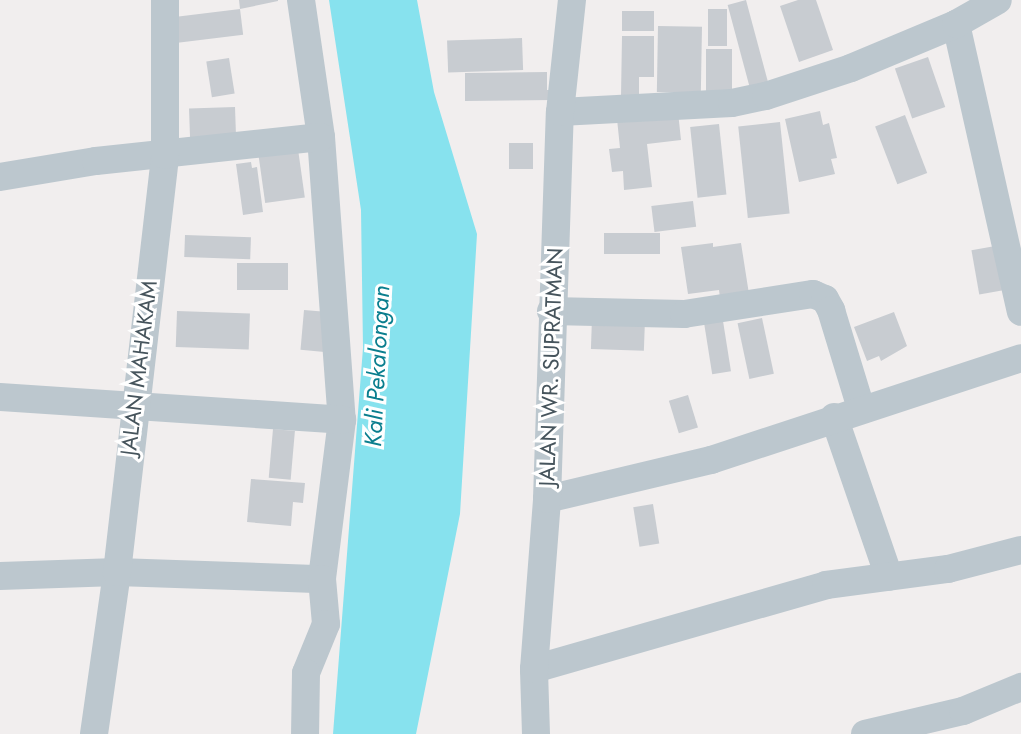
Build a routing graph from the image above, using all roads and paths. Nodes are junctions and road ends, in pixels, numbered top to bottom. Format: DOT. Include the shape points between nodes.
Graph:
graph roads {
  1 [pos="165,0"];
  2 [pos="301,0"];
  3 [pos="572,0"];
  4 [pos="998,0"];
  5 [pos="956,24"];
  6 [pos="560,112"];
  7 [pos="321,137"];
  8 [pos="165,155"];
  9 [pos="0,177"];
  10 [pos="551,311"];
  11 [pos="1021,312"];
  12 [pos="1021,358"];
  13 [pos="0,397"];
  14 [pos="134,405"];
  15 [pos="861,408"];
  16 [pos="834,417"];
  17 [pos="342,420"];
  18 [pos="547,499"];
  19 [pos="1018,556"];
  20 [pos="117,572"];
  21 [pos="0,576"];
  22 [pos="889,577"];
  23 [pos="322,579"];
  24 [pos="534,669"];
  25 [pos="1021,687"];
  26 [pos="94,734"];
  27 [pos="305,734"];
  28 [pos="536,734"];
  29 [pos="865,734"];
  1 -- 8 [label="street, JALAN MAHAKAM"];
  2 -- 7 [label="street"];
  3 -- 6 [label="street, JALAN WR. SUPRATMAN"];
  4 -- 5 [label="street"];
  5 -- 6 [label="street" via="850,68 766,96 732,103"];
  5 -- 11 [label="street"];
  6 -- 10 [label="street, JALAN WR. SUPRATMAN"];
  7 -- 8 [label="street"];
  7 -- 17 [label="street"];
  8 -- 9 [label="street"];
  8 -- 14 [label="street, JALAN MAHAKAM"];
  10 -- 15 [label="street" via="684,314 813,294 825,299 831,310"];
  10 -- 18 [label="street, JALAN WR. SUPRATMAN"];
  12 -- 15 [label="street"];
  13 -- 14 [label="street"];
  14 -- 17 [label="street"];
  14 -- 20 [label="street, JALAN MAHAKAM"];
  15 -- 16 [label="street"];
  16 -- 18 [label="street" via="711,460"];
  16 -- 22 [label="street"];
  17 -- 23 [label="street"];
  18 -- 24 [label="street, JALAN WR. SUPRATMAN"];
  19 -- 22 [label="street"];
  20 -- 21 [label="street"];
  20 -- 23 [label="street"];
  20 -- 26 [label="street, JALAN MAHAKAM"];
  22 -- 24 [label="street" via="826,585 758,602"];
  23 -- 27 [label="street" via="326,624 306,674"];
  24 -- 28 [label="street, JALAN WR. SUPRATMAN"];
  25 -- 29 [label="street" via="963,711"];
}
